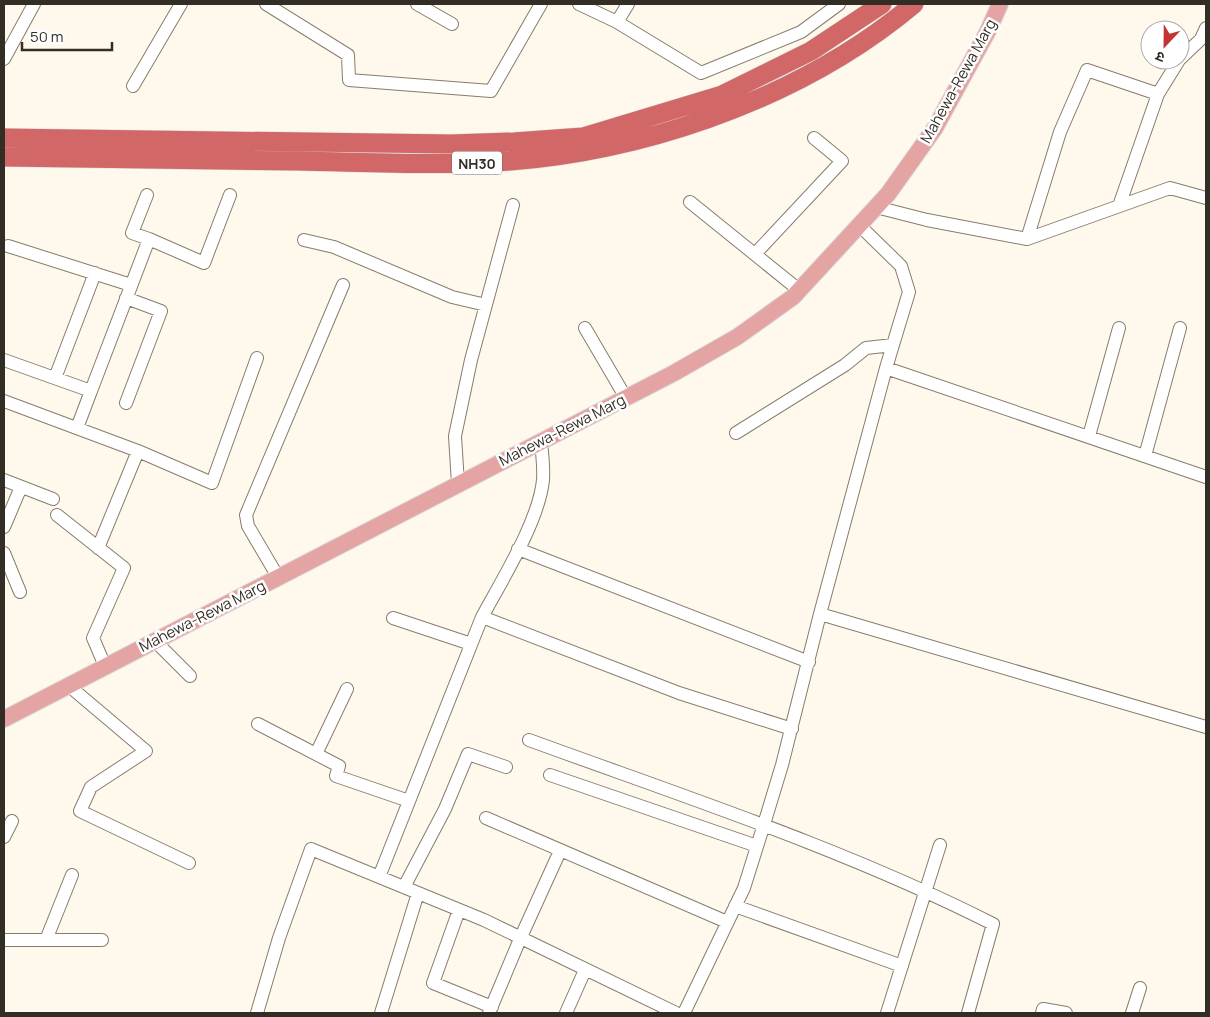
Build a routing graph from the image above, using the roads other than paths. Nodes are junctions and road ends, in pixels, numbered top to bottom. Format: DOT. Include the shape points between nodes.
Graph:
graph roads {
  1 [pos="34,4"];
  2 [pos="181,4"];
  3 [pos="266,4"];
  4 [pos="417,4"];
  5 [pos="541,4"];
  6 [pos="579,4"];
  7 [pos="628,4"];
  8 [pos="839,4"];
  9 [pos="882,4"];
  10 [pos="914,4"];
  11 [pos="994,9"];
  12 [pos="617,22"];
  13 [pos="452,24"];
  14 [pos="1205,36"];
  15 [pos="1190,50"];
  16 [pos="4,59"];
  17 [pos="1171,70"];
  18 [pos="133,86"];
  19 [pos="1158,94"];
  20 [pos="4,138"];
  21 [pos="814,138"];
  22 [pos="4,157"];
  23 [pos="147,195"];
  24 [pos="230,195"];
  25 [pos="1206,198"];
  26 [pos="690,202"];
  27 [pos="513,204"];
  28 [pos="1119,206"];
  29 [pos="876,207"];
  30 [pos="859,225"];
  31 [pos="149,239"];
  32 [pos="1027,239"];
  33 [pos="304,240"];
  34 [pos="8,246"];
  35 [pos="755,254"];
  36 [pos="94,273"];
  37 [pos="132,284"];
  38 [pos="343,285"];
  39 [pos="799,290"];
  40 [pos="126,298"];
  41 [pos="486,304"];
  42 [pos="585,328"];
  43 [pos="1119,328"];
  44 [pos="1180,328"];
  45 [pos="893,345"];
  46 [pos="257,358"];
  47 [pos="4,360"];
  48 [pos="886,368"];
  49 [pos="54,378"];
  50 [pos="90,391"];
  51 [pos="626,398"];
  52 [pos="4,401"];
  53 [pos="126,403"];
  54 [pos="77,428"];
  55 [pos="736,433"];
  56 [pos="1089,436"];
  57 [pos="541,441"];
  58 [pos="138,451"];
  59 [pos="1145,456"];
  60 [pos="1206,477"];
  61 [pos="4,480"];
  62 [pos="458,484"];
  63 [pos="21,487"];
  64 [pos="53,499"];
  65 [pos="57,515"];
  66 [pos="4,527"];
  67 [pos="98,548"];
  68 [pos="518,549"];
  69 [pos="4,553"];
  70 [pos="278,577"];
  71 [pos="20,592"];
  72 [pos="820,614"];
  73 [pos="482,617"];
  74 [pos="393,618"];
  75 [pos="155,640"];
  76 [pos="471,644"];
  77 [pos="809,662"];
  78 [pos="105,666"];
  79 [pos="190,676"];
  80 [pos="68,685"];
  81 [pos="347,689"];
  82 [pos="4,718"];
  83 [pos="258,724"];
  84 [pos="1206,726"];
  85 [pos="792,729"];
  86 [pos="529,740"];
  87 [pos="316,754"];
  88 [pos="506,767"];
  89 [pos="550,775"];
  90 [pos="409,802"];
  91 [pos="486,818"];
  92 [pos="12,821"];
  93 [pos="764,825"];
  94 [pos="4,837"];
  95 [pos="940,845"];
  96 [pos="757,846"];
  97 [pos="560,851"];
  98 [pos="188,863"];
  99 [pos="72,875"];
  100 [pos="379,877"];
  101 [pos="404,887"];
  102 [pos="926,890"];
  103 [pos="418,893"];
  104 [pos="735,906"];
  105 [pos="459,910"];
  106 [pos="728,922"];
  107 [pos="520,939"];
  108 [pos="4,940"];
  109 [pos="46,940"];
  110 [pos="102,940"];
  111 [pos="902,966"];
  112 [pos="585,970"];
  113 [pos="1140,988"];
  114 [pos="491,1010"];
  115 [pos="257,1013"];
  116 [pos="381,1013"];
  117 [pos="566,1013"];
  118 [pos="676,1013"];
  119 [pos="684,1013"];
  120 [pos="887,1013"];
  121 [pos="968,1013"];
  122 [pos="1042,1013"];
  123 [pos="1066,1013"];
  124 [pos="1132,1013"];
  1 -- 16 [label="street"];
  2 -- 18 [label="street"];
  3 -- 5 [label="street" via="348,55 349,80 491,91"];
  4 -- 13 [label="street"];
  6 -- 12 [label="street"];
  7 -- 12 [label="street"];
  8 -- 12 [label="street" via="801,32 701,72"];
  9 -- 20 [label="highway, NH30" via="811,51 722,95 583,137 451,144"];
  10 -- 22 [label="highway, NH30" via="852,51 793,84 721,115 566,155 475,163"];
  11 -- 29 [label="main road, Mahewa-Rewa Marg" via="935,128"];
  14 -- 15 [label="street"];
  17 -- 19 [label="street"];
  19 -- 28 [label="street"];
  19 -- 32 [label="street" via="1087,70 1060,132"];
  21 -- 35 [label="street" via="842,161"];
  23 -- 31 [label="street" via="132,233"];
  24 -- 31 [label="street" via="204,263"];
  25 -- 28 [label="street" via="1170,188"];
  26 -- 35 [label="street"];
  27 -- 41 [label="street"];
  28 -- 32 [label="street"];
  29 -- 30 [label="main road, Mahewa-Rewa Marg"];
  29 -- 32 [label="street"];
  30 -- 39 [label="main road, Mahewa-Rewa Marg"];
  30 -- 45 [label="street" via="901,266 909,292"];
  31 -- 37 [label="street"];
  33 -- 41 [label="street" via="334,247 452,298"];
  34 -- 36 [label="street"];
  35 -- 39 [label="street"];
  36 -- 37 [label="street"];
  36 -- 49 [label="street"];
  37 -- 40 [label="street"];
  38 -- 70 [label="street" via="246,515 248,526"];
  39 -- 51 [label="main road, Mahewa-Rewa Marg" via="736,337"];
  40 -- 50 [label="street"];
  40 -- 53 [label="street" via="161,311"];
  41 -- 62 [label="street" via="455,436"];
  42 -- 51 [label="street"];
  43 -- 56 [label="street"];
  44 -- 59 [label="street"];
  45 -- 48 [label="street"];
  45 -- 55 [label="street" via="866,348 846,365"];
  46 -- 58 [label="street" via="212,483"];
  47 -- 49 [label="street"];
  48 -- 56 [label="street"];
  48 -- 72 [label="street"];
  49 -- 50 [label="street"];
  50 -- 54 [label="street"];
  51 -- 57 [label="main road, Mahewa-Rewa Marg"];
  52 -- 54 [label="street"];
  54 -- 58 [label="street"];
  56 -- 59 [label="street"];
  57 -- 62 [label="main road, Mahewa-Rewa Marg"];
  57 -- 68 [label="street" via="543,480"];
  58 -- 67 [label="street"];
  59 -- 60 [label="street"];
  61 -- 63 [label="street"];
  62 -- 70 [label="main road, Mahewa-Rewa Marg"];
  63 -- 64 [label="street"];
  63 -- 66 [label="street"];
  65 -- 67 [label="street"];
  67 -- 78 [label="street" via="124,568 93,638"];
  68 -- 73 [label="street"];
  68 -- 77 [label="street"];
  69 -- 71 [label="street"];
  70 -- 75 [label="main road, Mahewa-Rewa Marg"];
  72 -- 77 [label="street"];
  72 -- 84 [label="street"];
  73 -- 76 [label="street"];
  73 -- 85 [label="street" via="680,693"];
  74 -- 76 [label="street"];
  75 -- 78 [label="main road, Mahewa-Rewa Marg"];
  75 -- 79 [label="street"];
  76 -- 90 [label="street"];
  77 -- 85 [label="street"];
  78 -- 80 [label="main road, Mahewa-Rewa Marg"];
  80 -- 82 [label="main road, Mahewa-Rewa Marg"];
  80 -- 98 [label="street" via="146,751 91,787 80,811"];
  81 -- 87 [label="street"];
  83 -- 87 [label="street"];
  85 -- 93 [label="street"];
  86 -- 93 [label="street"];
  87 -- 90 [label="street" via="339,766 336,776"];
  88 -- 101 [label="street" via="468,754 446,808"];
  89 -- 96 [label="street"];
  90 -- 100 [label="street"];
  91 -- 97 [label="street"];
  92 -- 94 [label="street"];
  93 -- 96 [label="street"];
  93 -- 102 [label="street"];
  95 -- 102 [label="street"];
  96 -- 104 [label="street"];
  97 -- 106 [label="street"];
  97 -- 107 [label="street"];
  99 -- 109 [label="street"];
  100 -- 101 [label="street"];
  100 -- 115 [label="street" via="311,849 279,938"];
  101 -- 103 [label="street"];
  102 -- 111 [label="street"];
  102 -- 121 [label="street" via="993,924"];
  103 -- 105 [label="street"];
  103 -- 116 [label="street"];
  104 -- 106 [label="street"];
  104 -- 111 [label="street"];
  105 -- 107 [label="street"];
  105 -- 114 [label="street" via="433,983"];
  106 -- 119 [label="street"];
  107 -- 112 [label="street"];
  107 -- 114 [label="street"];
  108 -- 109 [label="street"];
  109 -- 110 [label="street"];
  111 -- 120 [label="street"];
  112 -- 117 [label="street"];
  112 -- 118 [label="street"];
  113 -- 124 [label="street"];
  122 -- 123 [label="street" via="1043,1009"];
}
